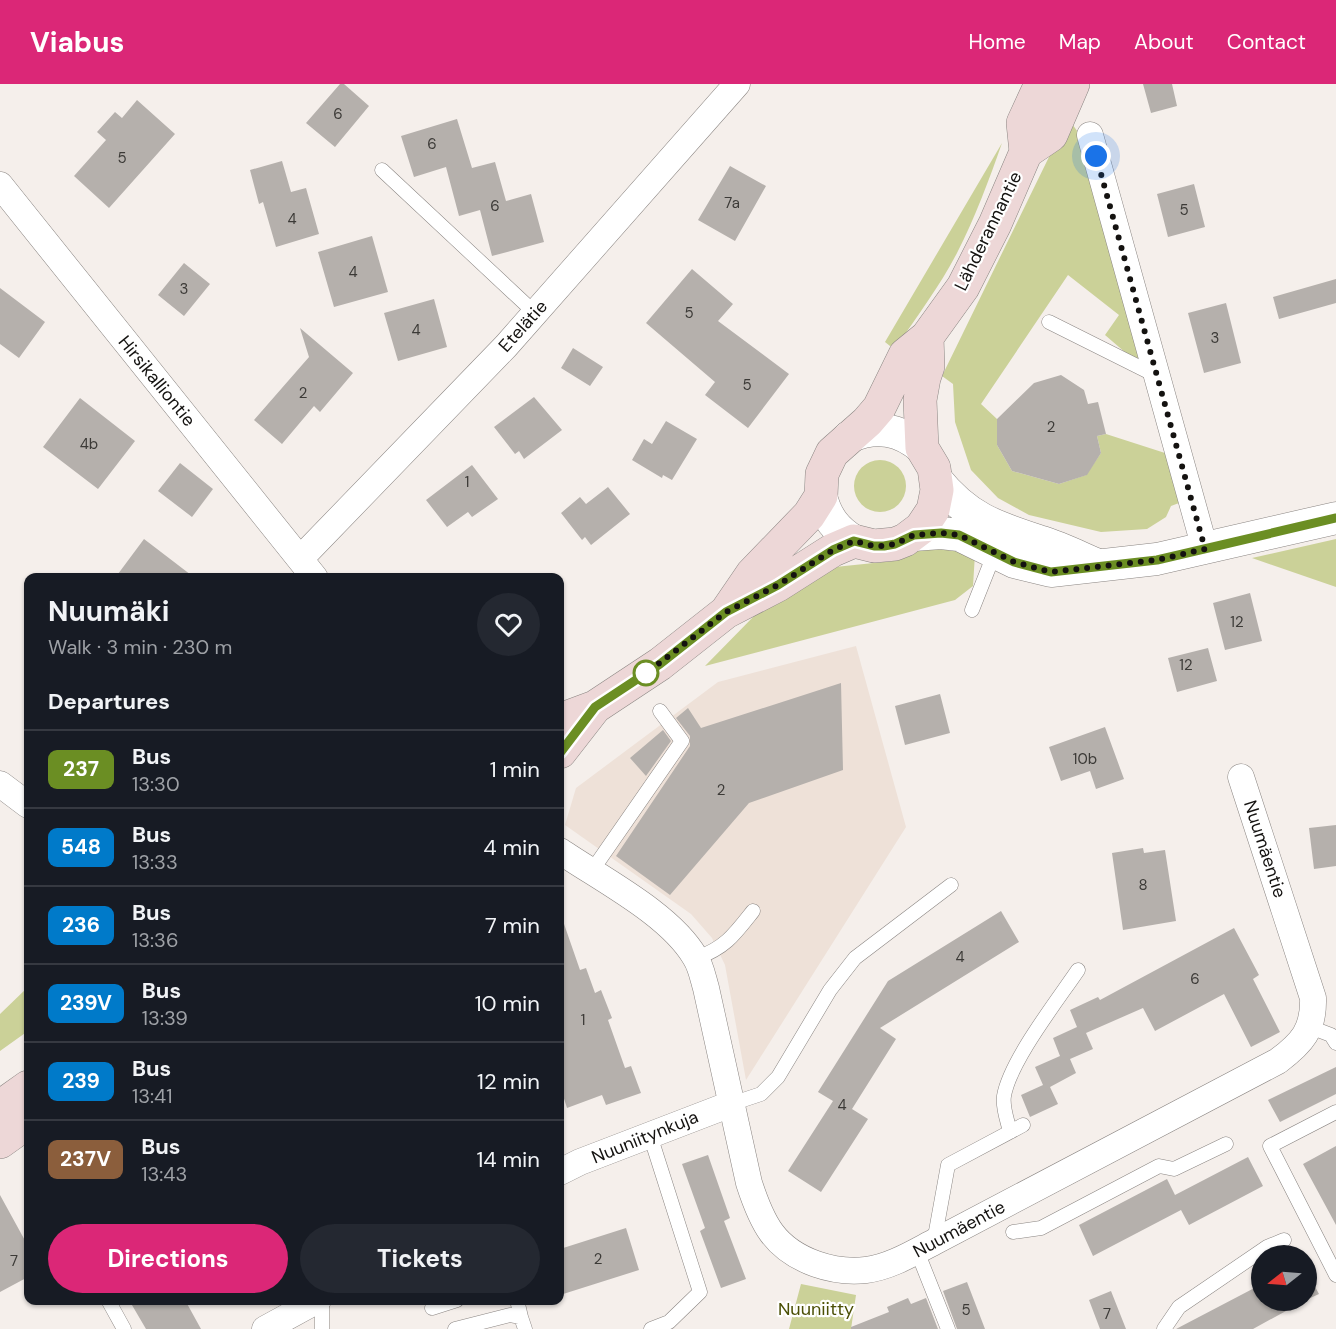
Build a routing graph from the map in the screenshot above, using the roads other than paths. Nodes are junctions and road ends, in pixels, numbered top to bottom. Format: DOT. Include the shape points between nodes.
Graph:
graph roads {
  1 [pos="737,84"];
  2 [pos="1041,84"];
  3 [pos="1073,84"];
  4 [pos="1090,135"];
  5 [pos="1026,152"];
  6 [pos="382,170"];
  7 [pos="0,184"];
  8 [pos="536,312"];
  9 [pos="1049,322"];
  10 [pos="927,337"];
  11 [pos="1158,376"];
  12 [pos="849,437"];
  13 [pos="922,448"];
  14 [pos="936,479"];
  15 [pos="821,496"];
  16 [pos="1336,519"];
  17 [pos="914,535"];
  18 [pos="854,541"];
  19 [pos="1000,541"];
  20 [pos="1205,549"];
  21 [pos="308,568"];
  22 [pos="972,610"];
  23 [pos="726,612"];
  24 [pos="595,707"];
  25 [pos="660,711"];
  26 [pos="564,719"];
  27 [pos="564,747"];
  28 [pos="1241,777"];
  29 [pos="0,784"];
  30 [pos="24,802"];
  31 [pos="564,854"];
  32 [pos="591,872"];
  33 [pos="951,885"];
  34 [pos="753,911"];
  35 [pos="697,958"];
  36 [pos="1078,970"];
  37 [pos="1310,1027"];
  38 [pos="1336,1043"];
  39 [pos="24,1090"];
  40 [pos="731,1104"];
  41 [pos="0,1107"];
  42 [pos="1336,1112"];
  43 [pos="24,1125"];
  44 [pos="1023,1125"];
  45 [pos="1010,1132"];
  46 [pos="650,1135"];
  47 [pos="0,1142"];
  48 [pos="1226,1144"];
  49 [pos="564,1169"];
  50 [pos="1013,1232"];
  51 [pos="1284,1240"];
  52 [pos="926,1246"];
  53 [pos="1336,1275"];
  54 [pos="111,1305"];
  55 [pos="311,1305"];
  56 [pos="320,1305"];
  57 [pos="441,1305"];
  58 [pos="518,1305"];
  59 [pos="432,1308"];
  60 [pos="523,1323"];
  61 [pos="124,1329"];
  62 [pos="265,1329"];
  63 [pos="322,1329"];
  64 [pos="455,1329"];
  65 [pos="651,1329"];
  66 [pos="948,1329"];
  67 [pos="1164,1329"];
  1 -- 8 [label="street, Etelätie"];
  2 -- 5 [label="main road, Lähderannantie" via="1023,123"];
  3 -- 5 [label="main road, Lähderannantie" via="1051,135"];
  4 -- 11 [label="street"];
  5 -- 10 [label="main road, Lähderannantie" via="963,287"];
  6 -- 8 [label="lane"];
  7 -- 21 [label="street, Hirsikalliontie"];
  8 -- 21 [label="street, Etelätie"];
  9 -- 11 [label="lane"];
  10 -- 12 [label="main road, Lähderannantie" via="905,355 879,408"];
  10 -- 13 [label="main road" via="928,366 920,400"];
  11 -- 20 [label="street"];
  12 -- 13 [label="street" via="870,430 893,431"];
  12 -- 15 [label="main road" via="826,463"];
  13 -- 14 [label="main road"];
  14 -- 17 [label="main road" via="938,490 933,510"];
  14 -- 19 [label="street" via="950,497"];
  15 -- 18 [label="street" via="835,527"];
  15 -- 23 [label="main road" via="809,515 752,574"];
  16 -- 20 [label="street"];
  17 -- 18 [label="main road" via="884,546"];
  17 -- 19 [label="street" via="941,533"];
  18 -- 23 [label="main road"];
  19 -- 20 [label="street" via="1014,562 1051,572 1157,560"];
  19 -- 22 [label="lane"];
  23 -- 24 [label="main road" via="660,664"];
  24 -- 26 [label="main road"];
  24 -- 27 [label="main road"];
  25 -- 32 [label="lane" via="682,741"];
  28 -- 37 [label="street, Nuumäentie" via="1313,998"];
  29 -- 30 [label="street"];
  31 -- 32 [label="street, Nuumäentie"];
  32 -- 35 [label="street, Nuumäentie" via="655,914"];
  33 -- 40 [label="lane" via="855,958 830,990 778,1077 761,1094"];
  34 -- 35 [label="lane" via="730,940"];
  35 -- 40 [label="street, Nuumäentie"];
  36 -- 45 [label="lane" via="1008,1082 1003,1099"];
  37 -- 38 [label="lane" via="1331,1035"];
  37 -- 52 [label="street, Nuumäentie" via="1300,1044 1278,1061"];
  39 -- 41 [label="main road"];
  40 -- 46 [label="street, Nuuniitynkuja"];
  40 -- 52 [label="street, Nuumäentie" via="758,1210 772,1234 790,1252 836,1271 868,1270"];
  42 -- 53 [label="lane" via="1270,1146"];
  43 -- 47 [label="main road"];
  44 -- 45 [label="lane"];
  45 -- 52 [label="lane" via="948,1165"];
  46 -- 49 [label="street, Nuuniitynkuja"];
  46 -- 65 [label="lane" via="700,1292 669,1322"];
  48 -- 50 [label="lane" via="1174,1169 1159,1166 1041,1228"];
  51 -- 67 [label="lane" via="1267,1247 1179,1307"];
  52 -- 66 [label="lane"];
  54 -- 61 [label="lane"];
  55 -- 62 [label="street"];
  56 -- 63 [label="lane"];
  57 -- 59 [label="lane"];
  58 -- 60 [label="lane"];
  60 -- 64 [label="lane" via="510,1315"];
}
